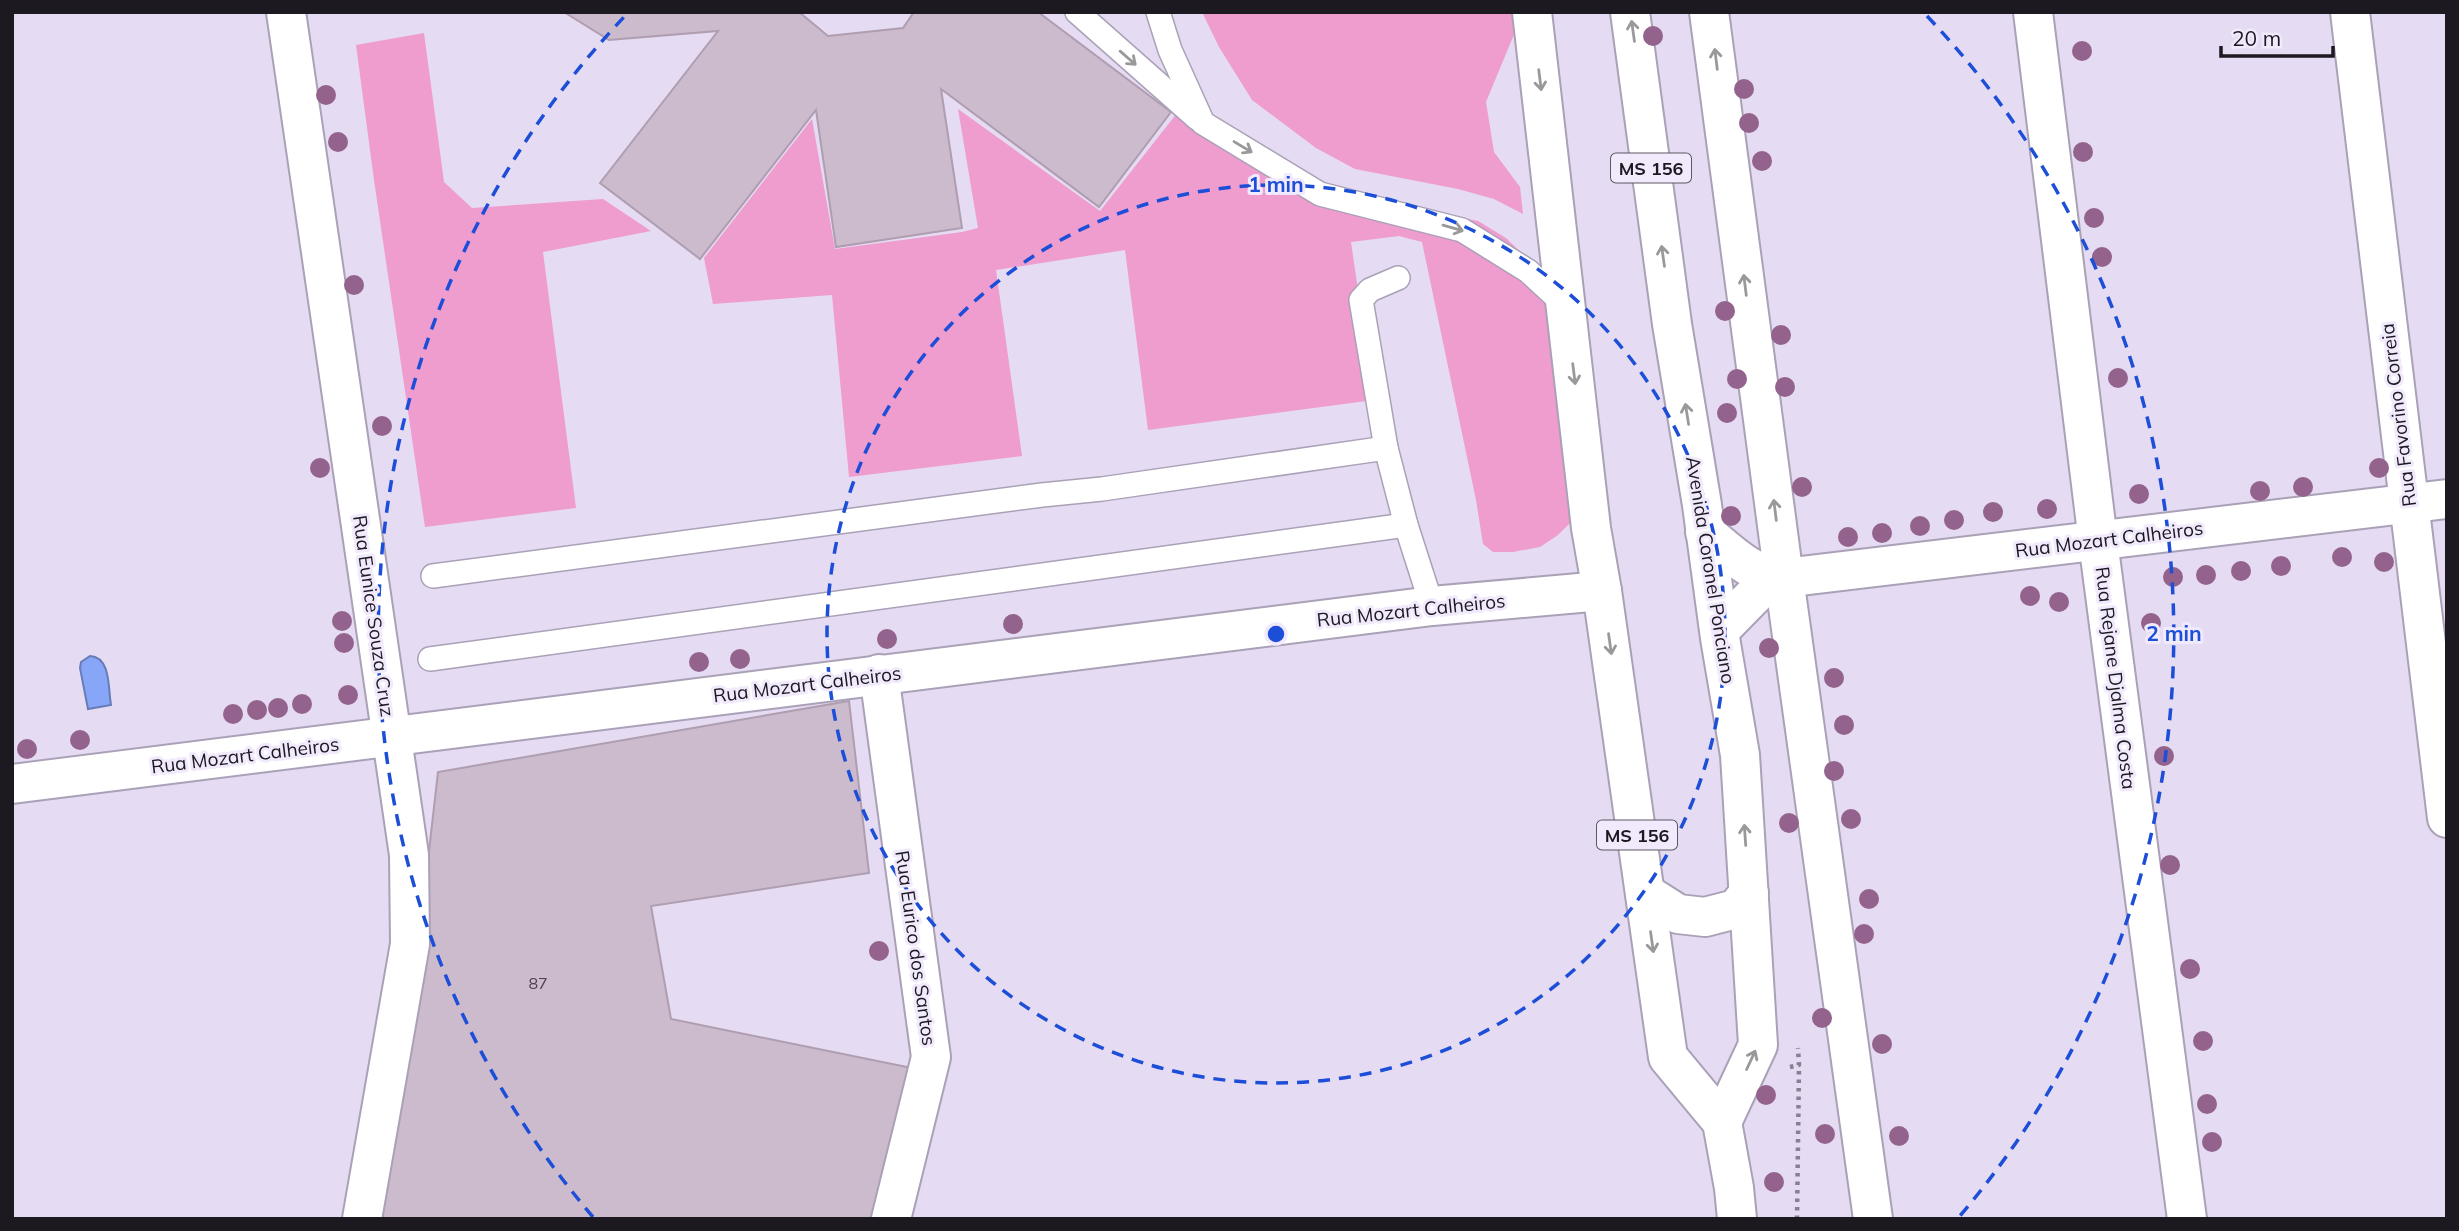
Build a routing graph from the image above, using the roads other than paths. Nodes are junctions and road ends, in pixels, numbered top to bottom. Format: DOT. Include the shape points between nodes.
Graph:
graph roads {
  1 [pos="286,12"];
  2 [pos="1077,12"];
  3 [pos="1158,12"];
  4 [pos="1532,12"];
  5 [pos="1630,12"];
  6 [pos="1709,12"];
  7 [pos="2033,12"];
  8 [pos="2350,12"];
  9 [pos="1203,123"];
  10 [pos="1398,278"];
  11 [pos="1566,306"];
  12 [pos="1385,448"];
  13 [pos="2447,499"];
  14 [pos="2409,504"];
  15 [pos="1406,525"];
  16 [pos="1705,532"];
  17 [pos="2098,541"];
  18 [pos="433,576"];
  19 [pos="1777,578"];
  20 [pos="1602,591"];
  21 [pos="1432,606"];
  22 [pos="1720,630"];
  23 [pos="430,659"];
  24 [pos="879,674"];
  25 [pos="392,737"];
  26 [pos="12,784"];
  27 [pos="2447,818"];
  28 [pos="1645,893"];
  29 [pos="1749,893"];
  30 [pos="1722,1122"];
  31 [pos="362,1219"];
  32 [pos="891,1219"];
  33 [pos="1737,1219"];
  34 [pos="1873,1219"];
  35 [pos="2187,1219"];
  1 -- 25 [label="street, Rua Eunice Souza Cruz"];
  2 -- 9 [label="lane, one-way"];
  3 -- 9 [label="lane"];
  4 -- 11 [label="street, one-way"];
  16 -- 5 [label="street, Avenida Coronel Ponciano / MS 156, one-way"];
  19 -- 6 [label="street, one-way"];
  7 -- 17 [label="street, Rua Rejane Djalma Costa"];
  8 -- 14 [label="street, Rua Favorino Correia"];
  9 -- 11 [label="lane, one-way" via="1320,194 1462,230 1528,271"];
  10 -- 12 [label="lane" via="1370,290 1361,300"];
  11 -- 20 [label="street, MS 156, one-way"];
  12 -- 15 [label="lane"];
  12 -- 18 [label="lane"];
  13 -- 14 [label="street, Rua Mozart Calheiros"];
  14 -- 17 [label="street, Rua Mozart Calheiros"];
  14 -- 27 [label="street, Rua Favorino Correia"];
  15 -- 21 [label="lane"];
  15 -- 23 [label="lane"];
  16 -- 19 [label="street" via="1742,563"];
  16 -- 22 [label="street, Avenida Coronel Ponciano / MS 156"];
  17 -- 19 [label="street, Rua Mozart Calheiros"];
  17 -- 35 [label="street, Rua Rejane Djalma Costa"];
  19 -- 22 [label="street"];
  19 -- 34 [label="street"];
  20 -- 21 [label="street, Rua Mozart Calheiros"];
  20 -- 28 [label="street, MS 156, one-way"];
  21 -- 24 [label="street, Rua Mozart Calheiros"];
  29 -- 22 [label="street, Avenida Coronel Ponciano / MS 156, one-way" via="1740,755"];
  24 -- 25 [label="street, Rua Mozart Calheiros"];
  24 -- 32 [label="street, Rua Eurico dos Santos" via="931,1057"];
  25 -- 26 [label="street, Rua Mozart Calheiros"];
  25 -- 31 [label="street, Rua Eunice Souza Cruz" via="409,855 410,944"];
  28 -- 29 [label="street" via="1678,914 1705,917 1735,909"];
  28 -- 30 [label="street, MS 156, one-way" via="1668,1057"];
  30 -- 29 [label="street, Avenida Coronel Ponciano / MS 156, one-way" via="1758,1045"];
  30 -- 33 [label="street, MS 156"];
}
